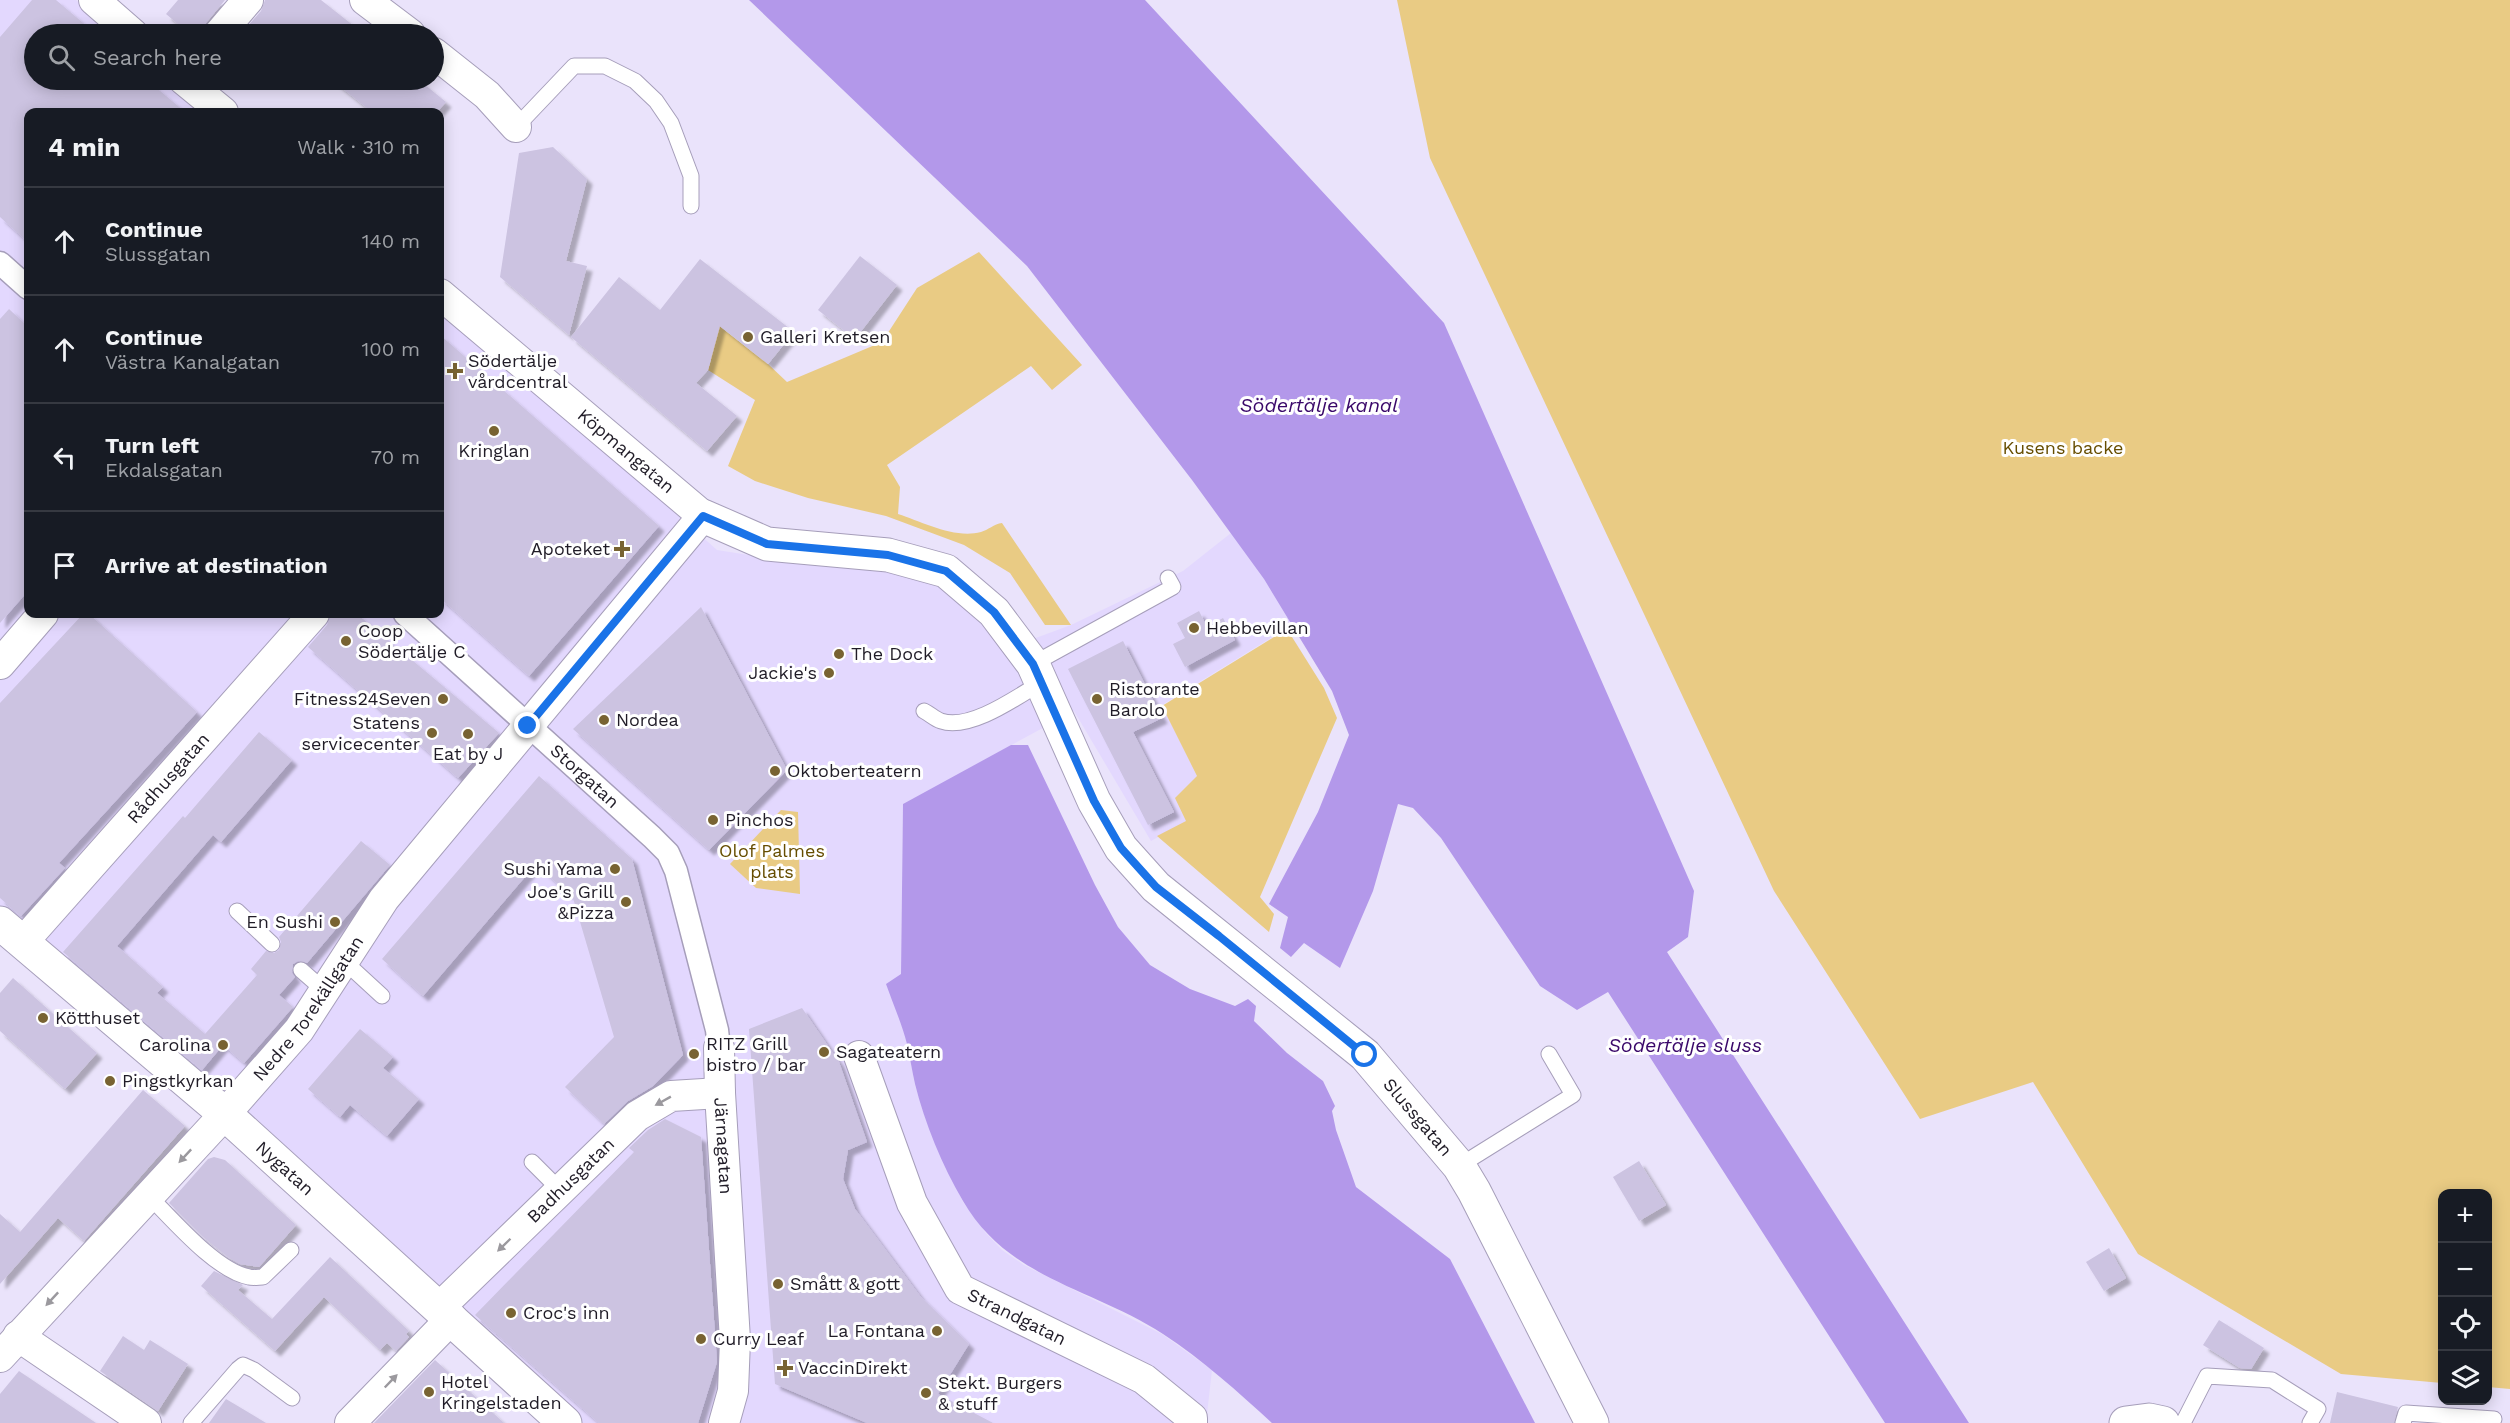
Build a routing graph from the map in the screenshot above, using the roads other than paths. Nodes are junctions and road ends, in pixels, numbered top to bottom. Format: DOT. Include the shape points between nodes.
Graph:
graph roads {
  1 [pos="94,0"];
  2 [pos="248,0"];
  3 [pos="365,0"];
  4 [pos="122,24"];
  5 [pos="228,24"];
  6 [pos="397,24"];
  7 [pos="444,61"];
  8 [pos="196,90"];
  9 [pos="218,108"];
  10 [pos="516,127"];
  11 [pos="691,206"];
  12 [pos="0,265"];
  13 [pos="24,285"];
  14 [pos="444,297"];
  15 [pos="703,516"];
  16 [pos="1168,578"];
  17 [pos="39,618"];
  18 [pos="310,618"];
  19 [pos="409,618"];
  20 [pos="4,652"];
  21 [pos="1037,673"];
  22 [pos="924,711"];
  23 [pos="528,726"];
  24 [pos="676,871"];
  25 [pos="237,912"];
  26 [pos="11,933"];
  27 [pos="272,944"];
  28 [pos="345,962"];
  29 [pos="301,970"];
  30 [pos="326,992"];
  31 [pos="382,996"];
  32 [pos="719,1048"];
  33 [pos="1549,1054"];
  34 [pos="860,1056"];
  35 [pos="720,1093"];
  36 [pos="225,1114"];
  37 [pos="532,1162"];
  38 [pos="1459,1166"];
  39 [pos="560,1190"];
  40 [pos="148,1195"];
  41 [pos="291,1250"];
  42 [pos="446,1313"];
  43 [pos="9,1346"];
  44 [pos="292,1398"];
  45 [pos="2494,1419"];
  46 [pos="146,1423"];
  47 [pos="191,1423"];
  48 [pos="350,1423"];
  49 [pos="565,1423"];
  50 [pos="724,1423"];
  51 [pos="1192,1423"];
  52 [pos="1593,1423"];
  53 [pos="2126,1423"];
  54 [pos="2163,1423"];
  55 [pos="2183,1423"];
  56 [pos="2310,1423"];
  57 [pos="2403,1423"];
  1 -- 4 [label="street"];
  2 -- 5 [label="street"];
  3 -- 6 [label="street"];
  7 -- 10 [label="street" via="487,95"];
  8 -- 9 [label="street"];
  10 -- 11 [label="lane" via="574,66 605,66 635,81 671,123 691,176"];
  12 -- 13 [label="street"];
  14 -- 15 [label="street, Köpmangatan"];
  15 -- 21 [label="street, Slussgatan" via="767,544 888,555 946,571 994,612"];
  15 -- 23 [label="street, Nedre Torekällgatan"];
  16 -- 21 [label="lane" via="1173,587 1098,620"];
  17 -- 20 [label="street"];
  18 -- 26 [label="street, Rådhusgatan"];
  19 -- 23 [label="street, Storgatan"];
  21 -- 22 [label="lane" via="972,719 942,721"];
  21 -- 38 [label="street, Slussgatan" via="1094,801 1121,848 1156,887 1365,1055"];
  23 -- 24 [label="street, Storgatan" via="652,837 668,853"];
  23 -- 28 [label="street, Nedre Torekällgatan" via="384,899"];
  24 -- 32 [label="street, Järnagatan"];
  25 -- 27 [label="lane"];
  26 -- 36 [label="street, Nygatan"];
  28 -- 30 [label="street, Nedre Torekällgatan"];
  28 -- 31 [label="lane"];
  29 -- 30 [label="lane"];
  30 -- 36 [label="street, Nedre Torekällgatan" via="299,1030"];
  32 -- 35 [label="street, Järnagatan"];
  33 -- 38 [label="lane" via="1573,1095"];
  34 -- 51 [label="street, Strandgatan" via="912,1203 960,1289 1144,1379 1192,1418"];
  35 -- 39 [label="street, Badhusgatan, one-way" via="671,1096 637,1116"];
  35 -- 50 [label="street, Järnagatan" via="735,1340 733,1391"];
  36 -- 40 [label="street, Nedre Torekällgatan, one-way"];
  36 -- 42 [label="street, Nygatan"];
  37 -- 39 [label="lane"];
  38 -- 52 [label="street, Slussgatan"];
  39 -- 42 [label="street, Badhusgatan, one-way"];
  40 -- 41 [label="lane" via="206,1252 235,1272 263,1277"];
  40 -- 43 [label="street, Nedre Torekällgatan, one-way"];
  48 -- 42 [label="street, Badhusgatan, one-way"];
  42 -- 49 [label="street, Nygatan"];
  43 -- 46 [label="street"];
  44 -- 47 [label="lane" via="243,1365"];
  45 -- 57 [label="lane" via="2406,1413"];
  53 -- 54 [label="street"];
  55 -- 56 [label="lane" via="2207,1376 2272,1380 2318,1409"];
}
